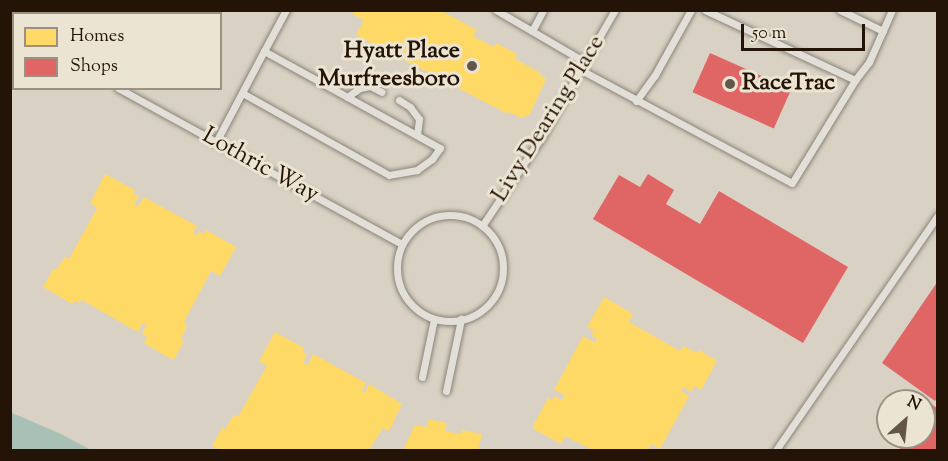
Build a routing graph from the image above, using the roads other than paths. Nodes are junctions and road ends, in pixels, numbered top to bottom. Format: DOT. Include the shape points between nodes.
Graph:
graph roads {
  1 [pos="286,10"];
  2 [pos="496,10"];
  3 [pos="543,10"];
  4 [pos="615,10"];
  5 [pos="691,10"];
  6 [pos="705,10"];
  7 [pos="840,10"];
  8 [pos="892,10"];
  9 [pos="883,30"];
  10 [pos="532,32"];
  11 [pos="264,51"];
  12 [pos="585,62"];
  13 [pos="581,70"];
  14 [pos="855,80"];
  15 [pos="122,90"];
  16 [pos="382,92"];
  17 [pos="242,93"];
  18 [pos="347,97"];
  19 [pos="399,100"];
  20 [pos="636,101"];
  21 [pos="417,135"];
  22 [pos="216,142"];
  23 [pos="938,215"];
  24 [pos="482,226"];
  25 [pos="402,244"];
  26 [pos="434,319"];
  27 [pos="460,319"];
  28 [pos="422,377"];
  29 [pos="446,391"];
  30 [pos="776,450"];
  1 -- 11 [label="lane"];
  2 -- 10 [label="lane"];
  3 -- 10 [label="lane"];
  4 -- 12 [label="lane, Livy Dearing Place"];
  5 -- 20 [label="lane"];
  6 -- 14 [label="lane"];
  7 -- 9 [label="lane"];
  8 -- 9 [label="lane"];
  9 -- 14 [label="lane" via="869,62"];
  10 -- 12 [label="lane"];
  11 -- 17 [label="lane"];
  11 -- 18 [label="lane"];
  12 -- 13 [label="lane, Livy Dearing Place"];
  13 -- 20 [label="lane"];
  13 -- 24 [label="lane, Livy Dearing Place"];
  14 -- 20 [label="lane" via="792,183"];
  15 -- 22 [label="lane, Lothric Way"];
  16 -- 18 [label="lane" via="370,86"];
  17 -- 21 [label="lane" via="389,176 417,170 440,148"];
  17 -- 22 [label="lane"];
  18 -- 21 [label="lane"];
  19 -- 21 [label="lane" via="419,119"];
  22 -- 25 [label="lane, Lothric Way"];
  23 -- 30 [label="lane"];
  24 -- 25 [label="lane, Livy Dearing Place" via="457,215 441,215 418,226"];
  24 -- 27 [label="lane, Livy Dearing Place" via="497,243 502,275 498,291 486,306"];
  25 -- 26 [label="lane" via="398,280 406,297"];
  26 -- 27 [label="lane, Livy Dearing Place"];
  26 -- 28 [label="lane"];
  27 -- 29 [label="lane"];
}
